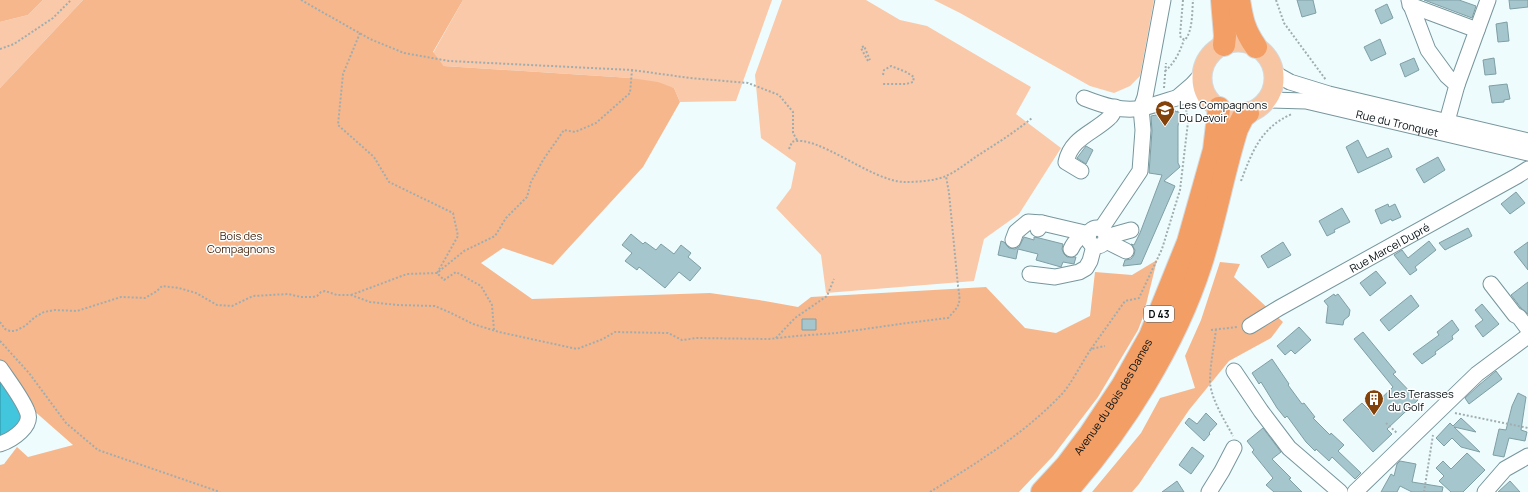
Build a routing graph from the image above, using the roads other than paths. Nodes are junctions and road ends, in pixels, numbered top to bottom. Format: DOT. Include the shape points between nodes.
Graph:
graph roads {
  1 [pos="1163,0"];
  2 [pos="1222,0"];
  3 [pos="1239,0"];
  4 [pos="1488,0"];
  5 [pos="1410,3"];
  6 [pos="1477,30"];
  7 [pos="1224,45"];
  8 [pos="1256,46"];
  9 [pos="1203,73"];
  10 [pos="1274,73"];
  11 [pos="1457,85"];
  12 [pos="1084,98"];
  13 [pos="1181,100"];
  14 [pos="1266,100"];
  15 [pos="1214,103"];
  16 [pos="1115,107"];
  17 [pos="1141,108"];
  18 [pos="1248,113"];
  19 [pos="1445,128"];
  20 [pos="1528,141"];
  21 [pos="1528,153"];
  22 [pos="1528,169"];
  23 [pos="1081,171"];
  24 [pos="1131,230"];
  25 [pos="1099,238"];
  26 [pos="1013,240"];
  27 [pos="1071,249"];
  28 [pos="1126,251"];
  29 [pos="1030,274"];
  30 [pos="1490,284"];
  31 [pos="1250,326"];
  32 [pos="1528,329"];
  33 [pos="1528,336"];
  34 [pos="0,368"];
  35 [pos="1234,371"];
  36 [pos="0,444"];
  37 [pos="1234,448"];
  38 [pos="1528,456"];
  39 [pos="1042,492"];
  40 [pos="1066,492"];
  41 [pos="1209,492"];
  42 [pos="1340,492"];
  43 [pos="1355,492"];
  44 [pos="1485,492"];
  1 -- 17 [label="street"];
  2 -- 7 [label="highway"];
  3 -- 8 [label="highway" via="1244,26"];
  4 -- 6 [label="street"];
  5 -- 6 [label="street"];
  5 -- 11 [label="street" via="1428,50"];
  6 -- 11 [label="street"];
  7 -- 8 [label="main road" via="1240,43"];
  7 -- 9 [label="main road" via="1210,57"];
  8 -- 10 [label="main road" via="1269,59"];
  9 -- 13 [label="street"];
  9 -- 15 [label="main road" via="1205,90"];
  10 -- 14 [label="main road" via="1273,88"];
  10 -- 19 [label="street, Rue du Tronquet" via="1290,82"];
  11 -- 19 [label="street"];
  12 -- 16 [label="street"];
  13 -- 15 [label="street" via="1196,95"];
  13 -- 17 [label="street"];
  14 -- 18 [label="main road"];
  14 -- 19 [label="street, Rue du Tronquet" via="1306,101"];
  15 -- 18 [label="main road" via="1228,112"];
  15 -- 39 [label="highway, Avenue du Bois des Dames / D 43" via="1214,150 1188,242 1150,336 1122,386 1090,434"];
  16 -- 17 [label="street"];
  16 -- 23 [label="street" via="1110,117 1076,142 1067,157 1066,162"];
  17 -- 25 [label="street" via="1143,130 1140,171"];
  18 -- 40 [label="highway, Avenue du Bois des Dames / D 43" via="1240,122 1235,134 1200,266 1168,343 1127,413"];
  19 -- 20 [label="street, Rue du Tronquet"];
  19 -- 21 [label="street, Rue du Tronquet"];
  22 -- 31 [label="street, Rue Marcel Dupré"];
  24 -- 25 [label="street"];
  25 -- 26 [label="street" via="1028,222 1016,232"];
  25 -- 27 [label="street" via="1082,236"];
  25 -- 28 [label="street"];
  25 -- 29 [label="street" via="1086,268 1079,272 1055,277"];
  30 -- 32 [label="street"];
  33 -- 43 [label="street" via="1477,374"];
  34 -- 36 [label="street" via="28,412 27,422 19,434"];
  35 -- 42 [label="street" via="1289,448"];
  37 -- 41 [label="street"];
  38 -- 44 [label="street" via="1505,469"];
}
